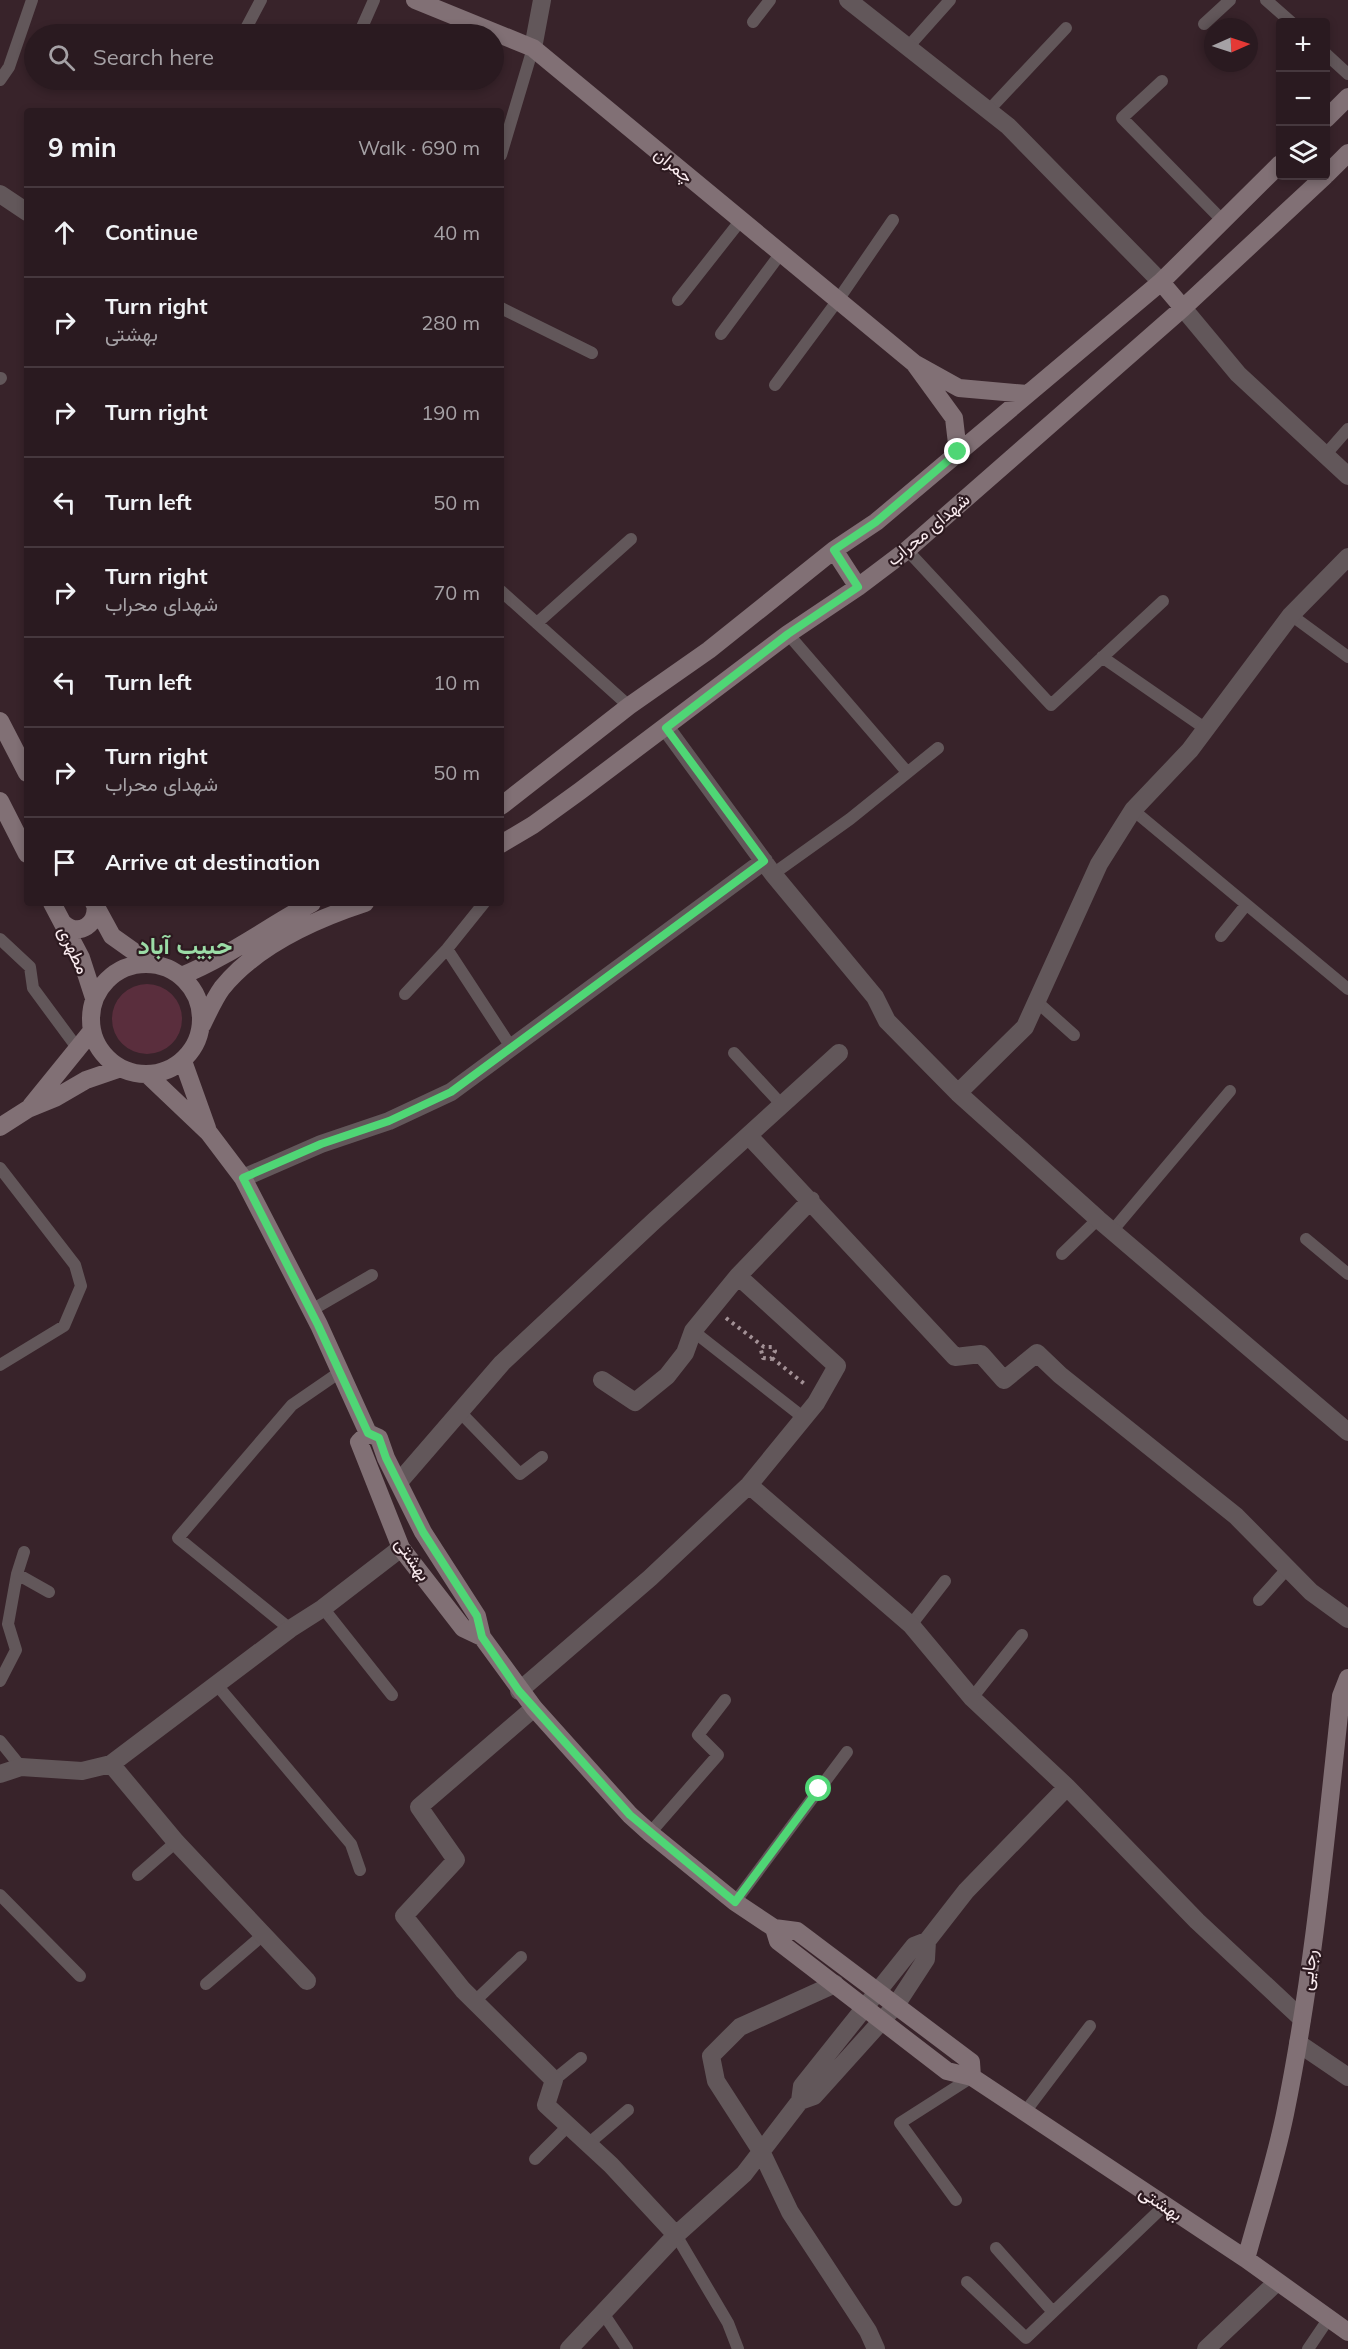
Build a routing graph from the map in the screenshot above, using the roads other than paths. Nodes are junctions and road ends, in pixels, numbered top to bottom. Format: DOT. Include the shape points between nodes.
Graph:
graph roads {
  1 [pos="32,0"];
  2 [pos="261,0"];
  3 [pos="374,0"];
  4 [pos="415,0"];
  5 [pos="542,0"];
  6 [pos="770,0"];
  7 [pos="848,0"];
  8 [pos="950,0"];
  9 [pos="1230,0"];
  10 [pos="1266,0"];
  11 [pos="1210,18"];
  12 [pos="1286,18"];
  13 [pos="753,22"];
  14 [pos="248,24"];
  15 [pos="363,24"];
  16 [pos="474,24"];
  17 [pos="1066,28"];
  18 [pos="504,36"];
  19 [pos="908,47"];
  20 [pos="533,48"];
  21 [pos="1330,58"];
  22 [pos="1348,74"];
  23 [pos="0,80"];
  24 [pos="1162,81"];
  25 [pos="1348,97"];
  26 [pos="988,111"];
  27 [pos="1330,115"];
  28 [pos="504,145"];
  29 [pos="1348,153"];
  30 [pos="1276,169"];
  31 [pos="1330,170"];
  32 [pos="1320,180"];
  33 [pos="0,194"];
  34 [pos="24,210"];
  35 [pos="741,220"];
  36 [pos="893,220"];
  37 [pos="1223,221"];
  38 [pos="781,253"];
  39 [pos="1161,282"];
  40 [pos="678,300"];
  41 [pos="838,300"];
  42 [pos="1183,308"];
  43 [pos="504,309"];
  44 [pos="721,333"];
  45 [pos="592,353"];
  46 [pos="914,363"];
  47 [pos="775,385"];
  48 [pos="1027,394"];
  49 [pos="1348,429"];
  50 [pos="958,452"];
  51 [pos="1326,454"];
  52 [pos="1348,476"];
  53 [pos="631,539"];
  54 [pos="834,550"];
  55 [pos="907,550"];
  56 [pos="1348,557"];
  57 [pos="858,587"];
  58 [pos="504,594"];
  59 [pos="1163,600"];
  60 [pos="1291,615"];
  61 [pos="537,623"];
  62 [pos="788,634"];
  63 [pos="1102,657"];
  64 [pos="1348,657"];
  65 [pos="629,706"];
  66 [pos="0,722"];
  67 [pos="666,728"];
  68 [pos="1206,729"];
  69 [pos="938,748"];
  70 [pos="24,767"];
  71 [pos="907,772"];
  72 [pos="0,801"];
  73 [pos="504,804"];
  74 [pos="1133,810"];
  75 [pos="504,842"];
  76 [pos="24,848"];
  77 [pos="769,867"];
  78 [pos="1246,905"];
  79 [pos="54,906"];
  80 [pos="96,906"];
  81 [pos="97,906"];
  82 [pos="307,906"];
  83 [pos="357,906"];
  84 [pos="482,906"];
  85 [pos="63,923"];
  86 [pos="1221,936"];
  87 [pos="0,939"];
  88 [pos="447,950"];
  89 [pos="150,963"];
  90 [pos="181,976"];
  91 [pos="1348,989"];
  92 [pos="405,994"];
  93 [pos="94,998"];
  94 [pos="1036,1001"];
  95 [pos="201,1027"];
  96 [pos="92,1032"];
  97 [pos="1074,1035"];
  98 [pos="511,1047"];
  99 [pos="78,1049"];
  100 [pos="734,1053"];
  101 [pos="839,1053"];
  102 [pos="183,1061"];
  103 [pos="121,1068"];
  104 [pos="148,1075"];
  105 [pos="1230,1091"];
  106 [pos="957,1093"];
  107 [pos="782,1104"];
  108 [pos="28,1109"];
  109 [pos="0,1127"];
  110 [pos="209,1133"];
  111 [pos="749,1136"];
  112 [pos="0,1168"];
  113 [pos="243,1178"];
  114 [pos="811,1200"];
  115 [pos="1105,1225"];
  116 [pos="1306,1239"];
  117 [pos="1062,1254"];
  118 [pos="1348,1274"];
  119 [pos="372,1275"];
  120 [pos="738,1276"];
  121 [pos="310,1311"];
  122 [pos="693,1331"];
  123 [pos="0,1365"];
  124 [pos="340,1372"];
  125 [pos="602,1380"];
  126 [pos="459,1412"];
  127 [pos="804,1418"];
  128 [pos="1348,1432"];
  129 [pos="368,1433"];
  130 [pos="542,1457"];
  131 [pos="399,1482"];
  132 [pos="749,1485"];
  133 [pos="423,1532"];
  134 [pos="401,1548"];
  135 [pos="24,1552"];
  136 [pos="1287,1569"];
  137 [pos="17,1574"];
  138 [pos="945,1581"];
  139 [pos="49,1592"];
  140 [pos="1259,1600"];
  141 [pos="323,1608"];
  142 [pos="1348,1618"];
  143 [pos="911,1625"];
  144 [pos="290,1629"];
  145 [pos="1022,1635"];
  146 [pos="482,1637"];
  147 [pos="1348,1678"];
  148 [pos="0,1681"];
  149 [pos="216,1684"];
  150 [pos="519,1691"];
  151 [pos="392,1695"];
  152 [pos="972,1698"];
  153 [pos="725,1700"];
  154 [pos="534,1708"];
  155 [pos="0,1741"];
  156 [pos="847,1752"];
  157 [pos="111,1764"];
  158 [pos="21,1767"];
  159 [pos="0,1774"];
  160 [pos="1067,1787"];
  161 [pos="650,1833"];
  162 [pos="176,1842"];
  163 [pos="360,1870"];
  164 [pos="138,1875"];
  165 [pos="0,1895"];
  166 [pos="735,1902"];
  167 [pos="774,1928"];
  168 [pos="262,1935"];
  169 [pos="927,1941"];
  170 [pos="521,1957"];
  171 [pos="80,1976"];
  172 [pos="308,1981"];
  173 [pos="206,1984"];
  174 [pos="835,1984"];
  175 [pos="877,1991"];
  176 [pos="474,2001"];
  177 [pos="896,2005"];
  178 [pos="865,2007"];
  179 [pos="1302,2019"];
  180 [pos="883,2021"];
  181 [pos="1090,2026"];
  182 [pos="1298,2043"];
  183 [pos="581,2058"];
  184 [pos="972,2077"];
  185 [pos="1348,2077"];
  186 [pos="554,2080"];
  187 [pos="800,2101"];
  188 [pos="628,2110"];
  189 [pos="1025,2112"];
  190 [pos="568,2126"];
  191 [pos="588,2144"];
  192 [pos="761,2151"];
  193 [pos="535,2159"];
  194 [pos="956,2200"];
  195 [pos="1165,2205"];
  196 [pos="676,2235"];
  197 [pos="996,2248"];
  198 [pos="1246,2259"];
  199 [pos="967,2282"];
  200 [pos="1277,2282"];
  201 [pos="1053,2312"];
  202 [pos="603,2313"];
  203 [pos="1329,2318"];
  204 [pos="1348,2332"];
  205 [pos="569,2349"];
  206 [pos="627,2349"];
  207 [pos="738,2349"];
  208 [pos="876,2349"];
  209 [pos="1206,2349"];
  210 [pos="1308,2349"];
  1 -- 23 [label="lane" via="9,67"];
  2 -- 14 [label="lane"];
  3 -- 15 [label="lane"];
  4 -- 16 [label="street, چمران"];
  5 -- 20 [label="street"];
  6 -- 13 [label="lane"];
  7 -- 19 [label="street"];
  8 -- 19 [label="lane"];
  9 -- 11 [label="lane"];
  10 -- 12 [label="lane"];
  17 -- 26 [label="lane"];
  18 -- 20 [label="street, چمران"];
  19 -- 26 [label="street"];
  20 -- 28 [label="lane"];
  20 -- 35 [label="street, چمران"];
  21 -- 22 [label="lane"];
  24 -- 37 [label="lane" via="1122,118"];
  25 -- 27 [label="street"];
  26 -- 39 [label="street" via="1008,126"];
  29 -- 31 [label="street, شهدای محراب"];
  30 -- 37 [label="street"];
  32 -- 42 [label="street, شهدای محراب"];
  33 -- 34 [label="street"];
  35 -- 38 [label="street, چمران"];
  35 -- 40 [label="lane"];
  36 -- 41 [label="lane"];
  37 -- 39 [label="street"];
  38 -- 41 [label="street, چمران"];
  38 -- 44 [label="lane"];
  39 -- 42 [label="street"];
  39 -- 48 [label="street"];
  41 -- 46 [label="street, چمران"];
  41 -- 47 [label="lane"];
  42 -- 51 [label="street" via="1238,374"];
  42 -- 55 [label="street, شهدای محراب"];
  43 -- 45 [label="lane"];
  46 -- 48 [label="street" via="959,388"];
  46 -- 50 [label="street" via="954,418"];
  48 -- 50 [label="street"];
  49 -- 51 [label="lane"];
  50 -- 54 [label="street" via="876,522"];
  51 -- 52 [label="street"];
  53 -- 61 [label="lane"];
  54 -- 57 [label="street"];
  54 -- 65 [label="street" via="709,650"];
  55 -- 57 [label="street, شهدای محراب"];
  55 -- 63 [label="lane" via="1051,705"];
  56 -- 60 [label="street"];
  57 -- 62 [label="street, شهدای محراب"];
  58 -- 61 [label="lane"];
  59 -- 63 [label="lane"];
  60 -- 64 [label="lane"];
  60 -- 68 [label="street"];
  61 -- 65 [label="lane"];
  62 -- 67 [label="street, شهدای محراب"];
  62 -- 71 [label="lane"];
  63 -- 68 [label="lane"];
  65 -- 73 [label="street"];
  66 -- 70 [label="street"];
  67 -- 75 [label="street, شهدای محراب"];
  67 -- 77 [label="street"];
  68 -- 74 [label="street"];
  69 -- 71 [label="lane"];
  71 -- 77 [label="lane" via="850,819"];
  72 -- 76 [label="street"];
  74 -- 78 [label="lane"];
  74 -- 94 [label="street" via="1099,864"];
  77 -- 98 [label="street"];
  77 -- 106 [label="street" via="875,997 887,1021"];
  78 -- 86 [label="lane"];
  78 -- 91 [label="lane"];
  79 -- 85 [label="street, مطهری"];
  80 -- 85 [label="street" via="93,921 85,929 73,930"];
  81 -- 89 [label="street" via="112,936"];
  82 -- 90 [label="street" via="208,965"];
  83 -- 95 [label="street" via="301,927 254,958 222,989"];
  84 -- 88 [label="lane"];
  85 -- 93 [label="street, مطهری" via="81,958"];
  87 -- 99 [label="lane" via="30,967 33,988"];
  88 -- 92 [label="lane"];
  88 -- 98 [label="lane"];
  89 -- 90 [label="street"];
  89 -- 93 [label="street" via="132,964 116,971"];
  90 -- 95 [label="street" via="193,989 200,1007"];
  93 -- 96 [label="street"];
  94 -- 97 [label="lane"];
  94 -- 106 [label="street" via="1025,1027"];
  95 -- 102 [label="street" via="195,1045"];
  96 -- 99 [label="street"];
  96 -- 103 [label="street" via="98,1048"];
  98 -- 113 [label="street" via="451,1092 389,1121 321,1144"];
  99 -- 108 [label="street"];
  100 -- 107 [label="lane"];
  101 -- 107 [label="street"];
  102 -- 104 [label="street"];
  102 -- 110 [label="street"];
  103 -- 104 [label="street"];
  103 -- 108 [label="street" via="86,1080"];
  104 -- 110 [label="street"];
  105 -- 115 [label="lane"];
  106 -- 115 [label="street"];
  107 -- 111 [label="street"];
  108 -- 109 [label="street"];
  110 -- 113 [label="street, بهشتی"];
  111 -- 114 [label="street"];
  111 -- 126 [label="street" via="502,1363"];
  112 -- 123 [label="lane" via="75,1265 81,1286 64,1326"];
  113 -- 121 [label="street, بهشتی"];
  114 -- 120 [label="street"];
  114 -- 136 [label="street" via="955,1357 981,1354 1005,1380 1037,1353 1060,1376 1236,1516"];
  115 -- 117 [label="lane"];
  115 -- 128 [label="street"];
  116 -- 118 [label="lane"];
  119 -- 121 [label="lane"];
  120 -- 122 [label="street"];
  120 -- 127 [label="street" via="837,1366"];
  121 -- 124 [label="street, بهشتی"];
  122 -- 125 [label="street" via="685,1353 667,1376 635,1402"];
  122 -- 127 [label="lane"];
  124 -- 129 [label="street, بهشتی"];
  124 -- 144 [label="lane" via="292,1405 177,1538"];
  126 -- 130 [label="lane" via="520,1474"];
  126 -- 131 [label="street"];
  127 -- 132 [label="street"];
  129 -- 131 [label="street, بهشتی" via="379,1438"];
  129 -- 134 [label="street, بهشتی" via="359,1442"];
  131 -- 133 [label="street, بهشتی"];
  132 -- 143 [label="street"];
  132 -- 150 [label="street" via="650,1578"];
  133 -- 134 [label="street"];
  133 -- 146 [label="street, بهشتی" via="477,1616"];
  134 -- 141 [label="street"];
  134 -- 146 [label="street, بهشتی" via="464,1628"];
  135 -- 137 [label="lane"];
  136 -- 140 [label="lane"];
  136 -- 142 [label="street"];
  137 -- 139 [label="lane"];
  137 -- 148 [label="lane" via="8,1624 16,1650"];
  138 -- 143 [label="lane"];
  141 -- 144 [label="street"];
  141 -- 151 [label="lane"];
  143 -- 152 [label="street"];
  144 -- 149 [label="street"];
  145 -- 152 [label="lane"];
  146 -- 150 [label="street, بهشتی"];
  147 -- 179 [label="street, رجایی" via="1341,1696"];
  149 -- 157 [label="street"];
  149 -- 163 [label="lane" via="351,1844"];
  150 -- 154 [label="street, بهشتی"];
  152 -- 160 [label="street"];
  153 -- 161 [label="lane" via="698,1735 718,1755"];
  154 -- 161 [label="street, بهشتی"];
  154 -- 176 [label="street" via="419,1807 456,1860 404,1916"];
  155 -- 158 [label="lane"];
  156 -- 166 [label="lane"];
  157 -- 158 [label="street" via="82,1771"];
  157 -- 162 [label="street"];
  158 -- 159 [label="street"];
  160 -- 169 [label="street" via="966,1891"];
  160 -- 179 [label="street" via="1197,1921"];
  161 -- 166 [label="street, بهشتی"];
  162 -- 164 [label="lane"];
  162 -- 168 [label="street"];
  165 -- 171 [label="lane"];
  166 -- 167 [label="street, بهشتی"];
  167 -- 174 [label="street" via="778,1941"];
  167 -- 175 [label="street" via="797,1931"];
  168 -- 172 [label="street"];
  168 -- 173 [label="lane"];
  169 -- 175 [label="street" via="914,1946"];
  169 -- 177 [label="street" via="926,1959"];
  170 -- 176 [label="lane"];
  174 -- 178 [label="street"];
  174 -- 192 [label="street" via="740,2027 711,2056 716,2081"];
  175 -- 177 [label="street"];
  175 -- 178 [label="street"];
  176 -- 186 [label="street"];
  177 -- 180 [label="street"];
  177 -- 184 [label="street" via="971,2062"];
  178 -- 180 [label="street"];
  178 -- 187 [label="street" via="802,2086"];
  179 -- 182 [label="street, رجایی"];
  180 -- 184 [label="street" via="947,2071"];
  180 -- 187 [label="street" via="814,2096"];
  181 -- 189 [label="lane"];
  182 -- 185 [label="street"];
  182 -- 198 [label="street, رجایی" via="1285,2116"];
  183 -- 186 [label="lane"];
  184 -- 189 [label="street, بهشتی"];
  184 -- 194 [label="lane" via="900,2123"];
  186 -- 190 [label="street" via="546,2105"];
  187 -- 192 [label="street"];
  188 -- 191 [label="lane"];
  189 -- 195 [label="street, بهشتی"];
  190 -- 191 [label="street"];
  190 -- 193 [label="lane"];
  191 -- 196 [label="street"];
  192 -- 196 [label="street" via="744,2174"];
  192 -- 208 [label="street" via="790,2212"];
  195 -- 198 [label="street, بهشتی"];
  195 -- 201 [label="lane"];
  196 -- 202 [label="street"];
  196 -- 207 [label="lane" via="728,2323"];
  197 -- 201 [label="lane"];
  198 -- 200 [label="street, بهشتی"];
  199 -- 201 [label="lane" via="1026,2338"];
  200 -- 203 [label="street, بهشتی"];
  200 -- 209 [label="street"];
  202 -- 205 [label="street"];
  202 -- 206 [label="lane"];
  203 -- 204 [label="street, بهشتی"];
  203 -- 210 [label="lane"];
}
